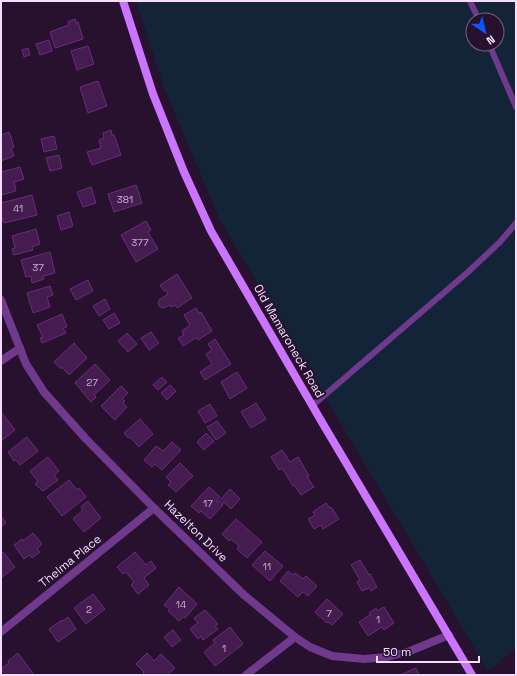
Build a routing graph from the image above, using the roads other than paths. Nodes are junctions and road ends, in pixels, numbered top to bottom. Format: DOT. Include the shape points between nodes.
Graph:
graph roads {
  1 [pos="123,1"];
  2 [pos="470,1"];
  3 [pos="475,12"];
  4 [pos="492,52"];
  5 [pos="516,107"];
  6 [pos="516,223"];
  7 [pos="1,300"];
  8 [pos="20,348"];
  9 [pos="1,361"];
  10 [pos="312,406"];
  11 [pos="154,508"];
  12 [pos="1,632"];
  13 [pos="449,635"];
  14 [pos="295,638"];
  15 [pos="246,675"];
  16 [pos="472,675"];
  1 -- 10 [label="main road, Old Mamaroneck Road" via="153,94 211,231"];
  2 -- 3 [label="lane"];
  4 -- 5 [label="lane"];
  6 -- 10 [label="lane" via="468,272"];
  7 -- 8 [label="street, Hazelton Drive"];
  8 -- 9 [label="street"];
  8 -- 11 [label="street, Hazelton Drive" via="26,364 44,392"];
  10 -- 13 [label="main road, Old Mamaroneck Road"];
  11 -- 12 [label="street, Thelma Place"];
  11 -- 14 [label="street, Hazelton Drive" via="244,595"];
  13 -- 14 [label="street, Hazelton Drive" via="410,651 364,659 332,656 310,648"];
  13 -- 16 [label="main road, Old Mamaroneck Road"];
  14 -- 15 [label="street"];
}
